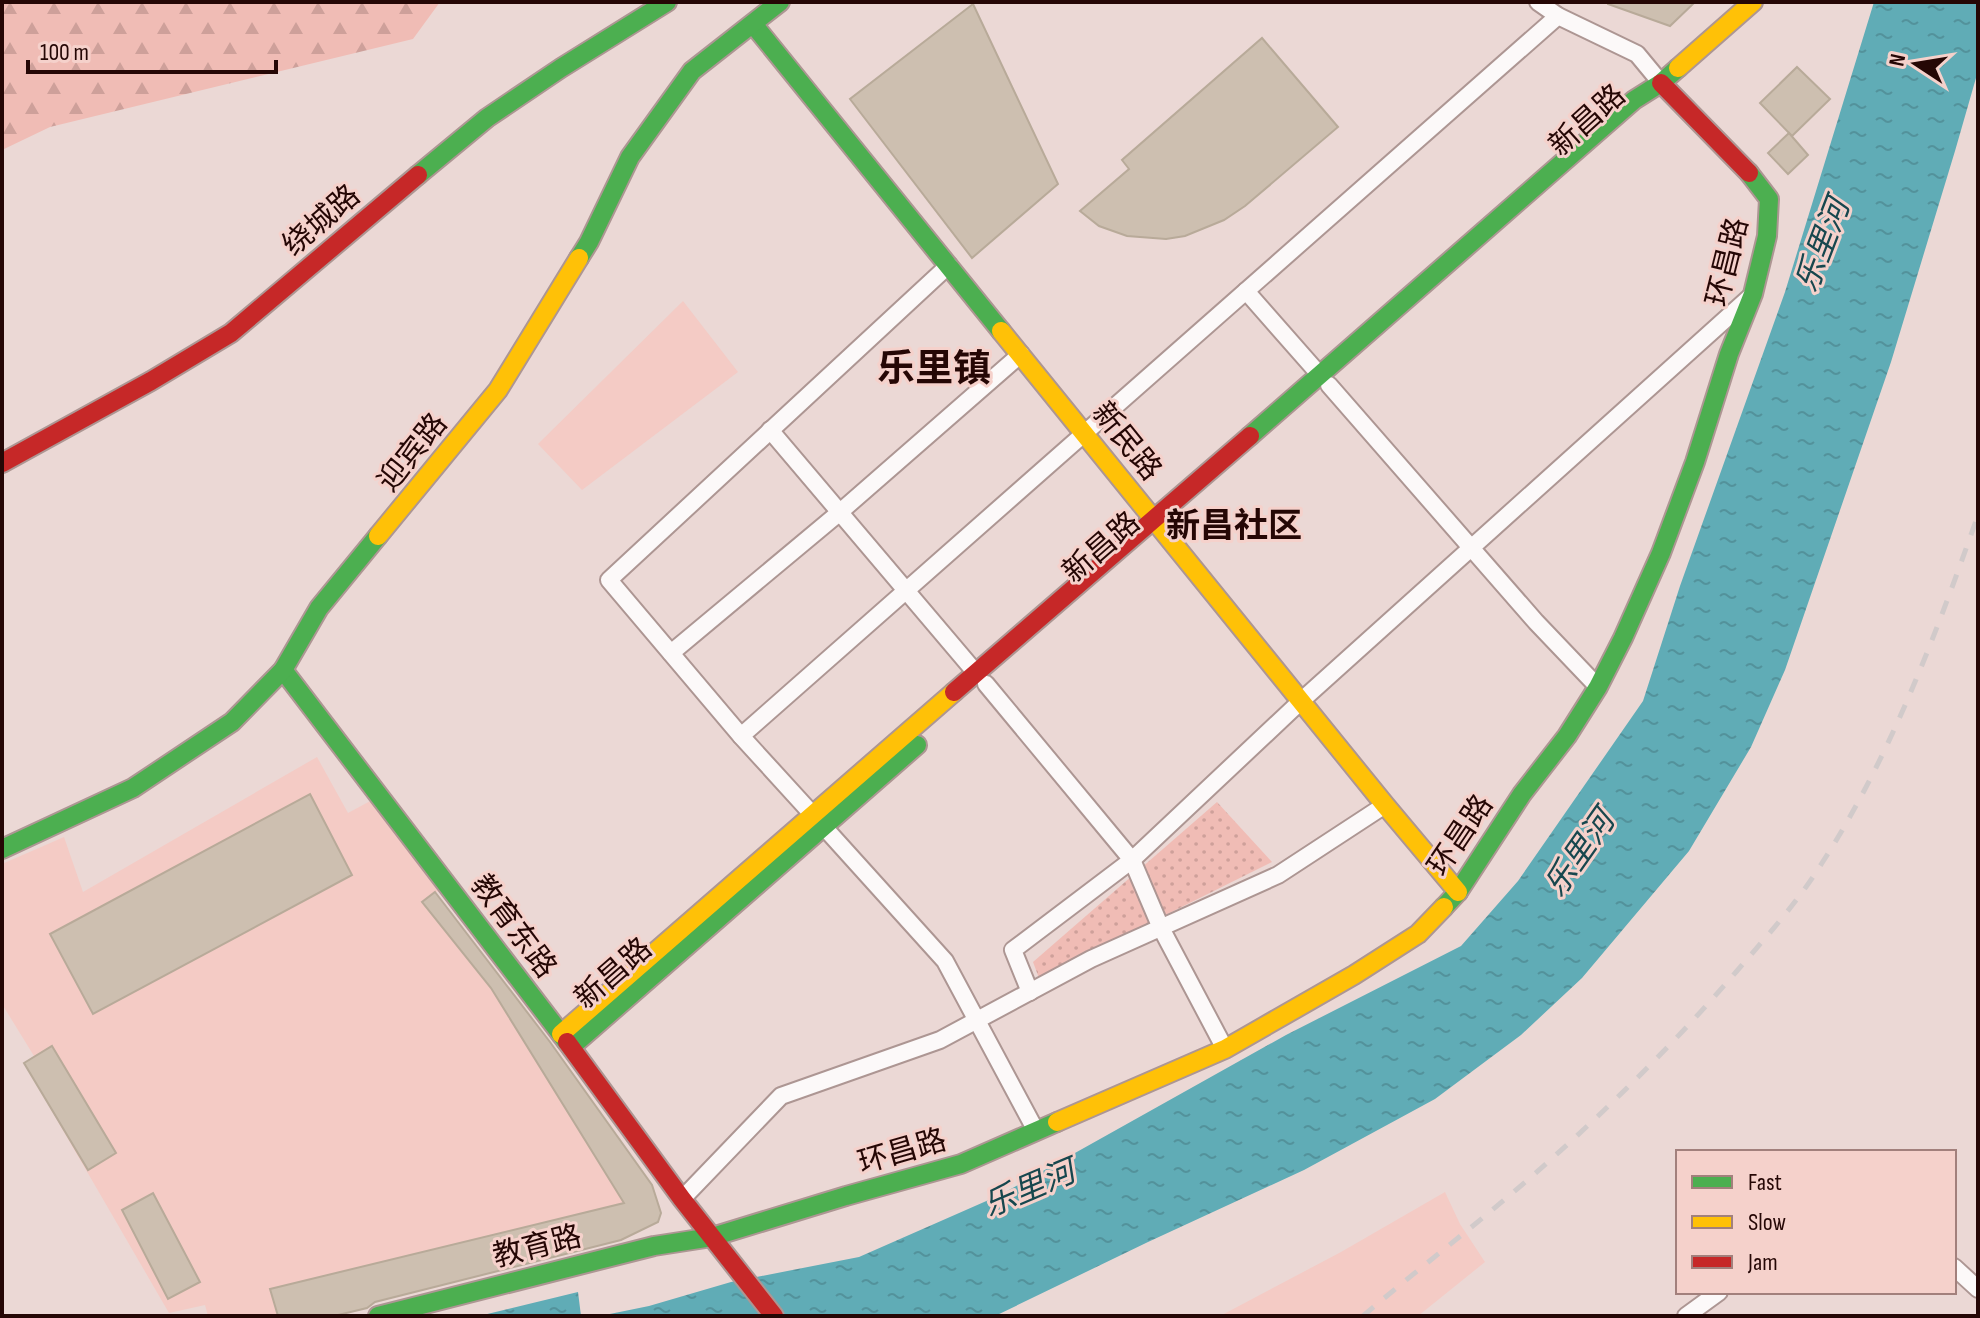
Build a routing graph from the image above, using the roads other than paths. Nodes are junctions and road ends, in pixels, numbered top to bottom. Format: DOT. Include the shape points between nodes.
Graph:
graph roads {
  1 [pos="667,2"];
  2 [pos="780,2"];
  3 [pos="1538,2"];
  4 [pos="1753,2"];
  5 [pos="1558,16"];
  6 [pos="753,24"];
  7 [pos="1661,83"];
  8 [pos="949,265"];
  9 [pos="1246,291"];
  10 [pos="1753,294"];
  11 [pos="1021,354"];
  12 [pos="1324,380"];
  13 [pos="770,430"];
  14 [pos="1085,433"];
  15 [pos="2,463"];
  16 [pos="840,512"];
  17 [pos="1158,525"];
  18 [pos="1471,547"];
  19 [pos="907,590"];
  20 [pos="671,653"];
  21 [pos="283,670"];
  22 [pos="981,679"];
  23 [pos="1598,687"];
  24 [pos="1301,701"];
  25 [pos="741,736"];
  26 [pos="1385,805"];
  27 [pos="818,821"];
  28 [pos="2,849"];
  29 [pos="1132,860"];
  30 [pos="1458,892"];
  31 [pos="1161,928"];
  32 [pos="1030,992"];
  33 [pos="977,1020"];
  34 [pos="566,1041"];
  35 [pos="1225,1049"];
  36 [pos="1036,1131"];
  37 [pos="682,1199"];
  38 [pos="712,1237"];
  39 [pos="1956,1269"];
  40 [pos="1978,1289"];
  41 [pos="1716,1294"];
  42 [pos="378,1316"];
  43 [pos="774,1316"];
  44 [pos="1686,1316"];
  1 -- 15 [label="main road, 绕城路" via="487,118 231,333"];
  2 -- 6 [label="main road, 迎宾路"];
  3 -- 5 [label="street"];
  4 -- 7 [label="main road, 新昌路"];
  5 -- 7 [label="street" via="1637,54"];
  5 -- 9 [label="street"];
  6 -- 8 [label="main road, 新民路"];
  6 -- 21 [label="main road, 迎宾路" via="692,71 630,157 589,242 498,390 319,608"];
  7 -- 10 [label="main road, 环昌路" via="1769,199 1767,236"];
  7 -- 12 [label="main road, 新昌路" via="1646,109"];
  8 -- 11 [label="main road, 新民路"];
  8 -- 13 [label="street"];
  9 -- 12 [label="street"];
  9 -- 14 [label="street"];
  10 -- 18 [label="street"];
  10 -- 23 [label="main road, 环昌路" via="1661,553"];
  11 -- 14 [label="main road, 新民路"];
  11 -- 16 [label="street"];
  12 -- 17 [label="main road, 新昌路" via="1182,496"];
  12 -- 18 [label="street"];
  13 -- 16 [label="street"];
  13 -- 20 [label="street" via="609,580"];
  14 -- 17 [label="main road, 新民路"];
  14 -- 19 [label="street"];
  16 -- 19 [label="street"];
  16 -- 20 [label="street"];
  17 -- 22 [label="main road, 新昌路"];
  17 -- 24 [label="main road, 新民路"];
  18 -- 23 [label="street"];
  18 -- 24 [label="street"];
  19 -- 22 [label="street"];
  19 -- 25 [label="street"];
  20 -- 25 [label="street"];
  21 -- 28 [label="main road, 迎宾路" via="232,722 133,788"];
  21 -- 34 [label="main road, 教育东路"];
  22 -- 27 [label="main road, 新昌路"];
  22 -- 29 [label="street"];
  23 -- 30 [label="main road, 环昌路"];
  24 -- 26 [label="main road, 新民路"];
  24 -- 29 [label="street"];
  25 -- 27 [label="street"];
  26 -- 30 [label="main road, 新民路"];
  26 -- 31 [label="street" via="1278,875"];
  27 -- 33 [label="street" via="945,961"];
  27 -- 34 [label="main road, 新昌路"];
  29 -- 31 [label="street"];
  29 -- 32 [label="street" via="1013,950"];
  30 -- 35 [label="main road, 环昌路" via="1418,934"];
  31 -- 32 [label="street"];
  31 -- 35 [label="street"];
  32 -- 33 [label="street"];
  33 -- 36 [label="street"];
  33 -- 37 [label="street" via="940,1040 781,1096"];
  34 -- 37 [label="main road, 教育东路"];
  35 -- 36 [label="main road, 环昌路"];
  36 -- 38 [label="main road, 环昌路" via="961,1164"];
  37 -- 38 [label="main road, 教育东路"];
  38 -- 42 [label="main road, 教育路" via="654,1246"];
  38 -- 43 [label="main road, 教育东路"];
  39 -- 40 [label="street"];
  41 -- 44 [label="street"];
}
